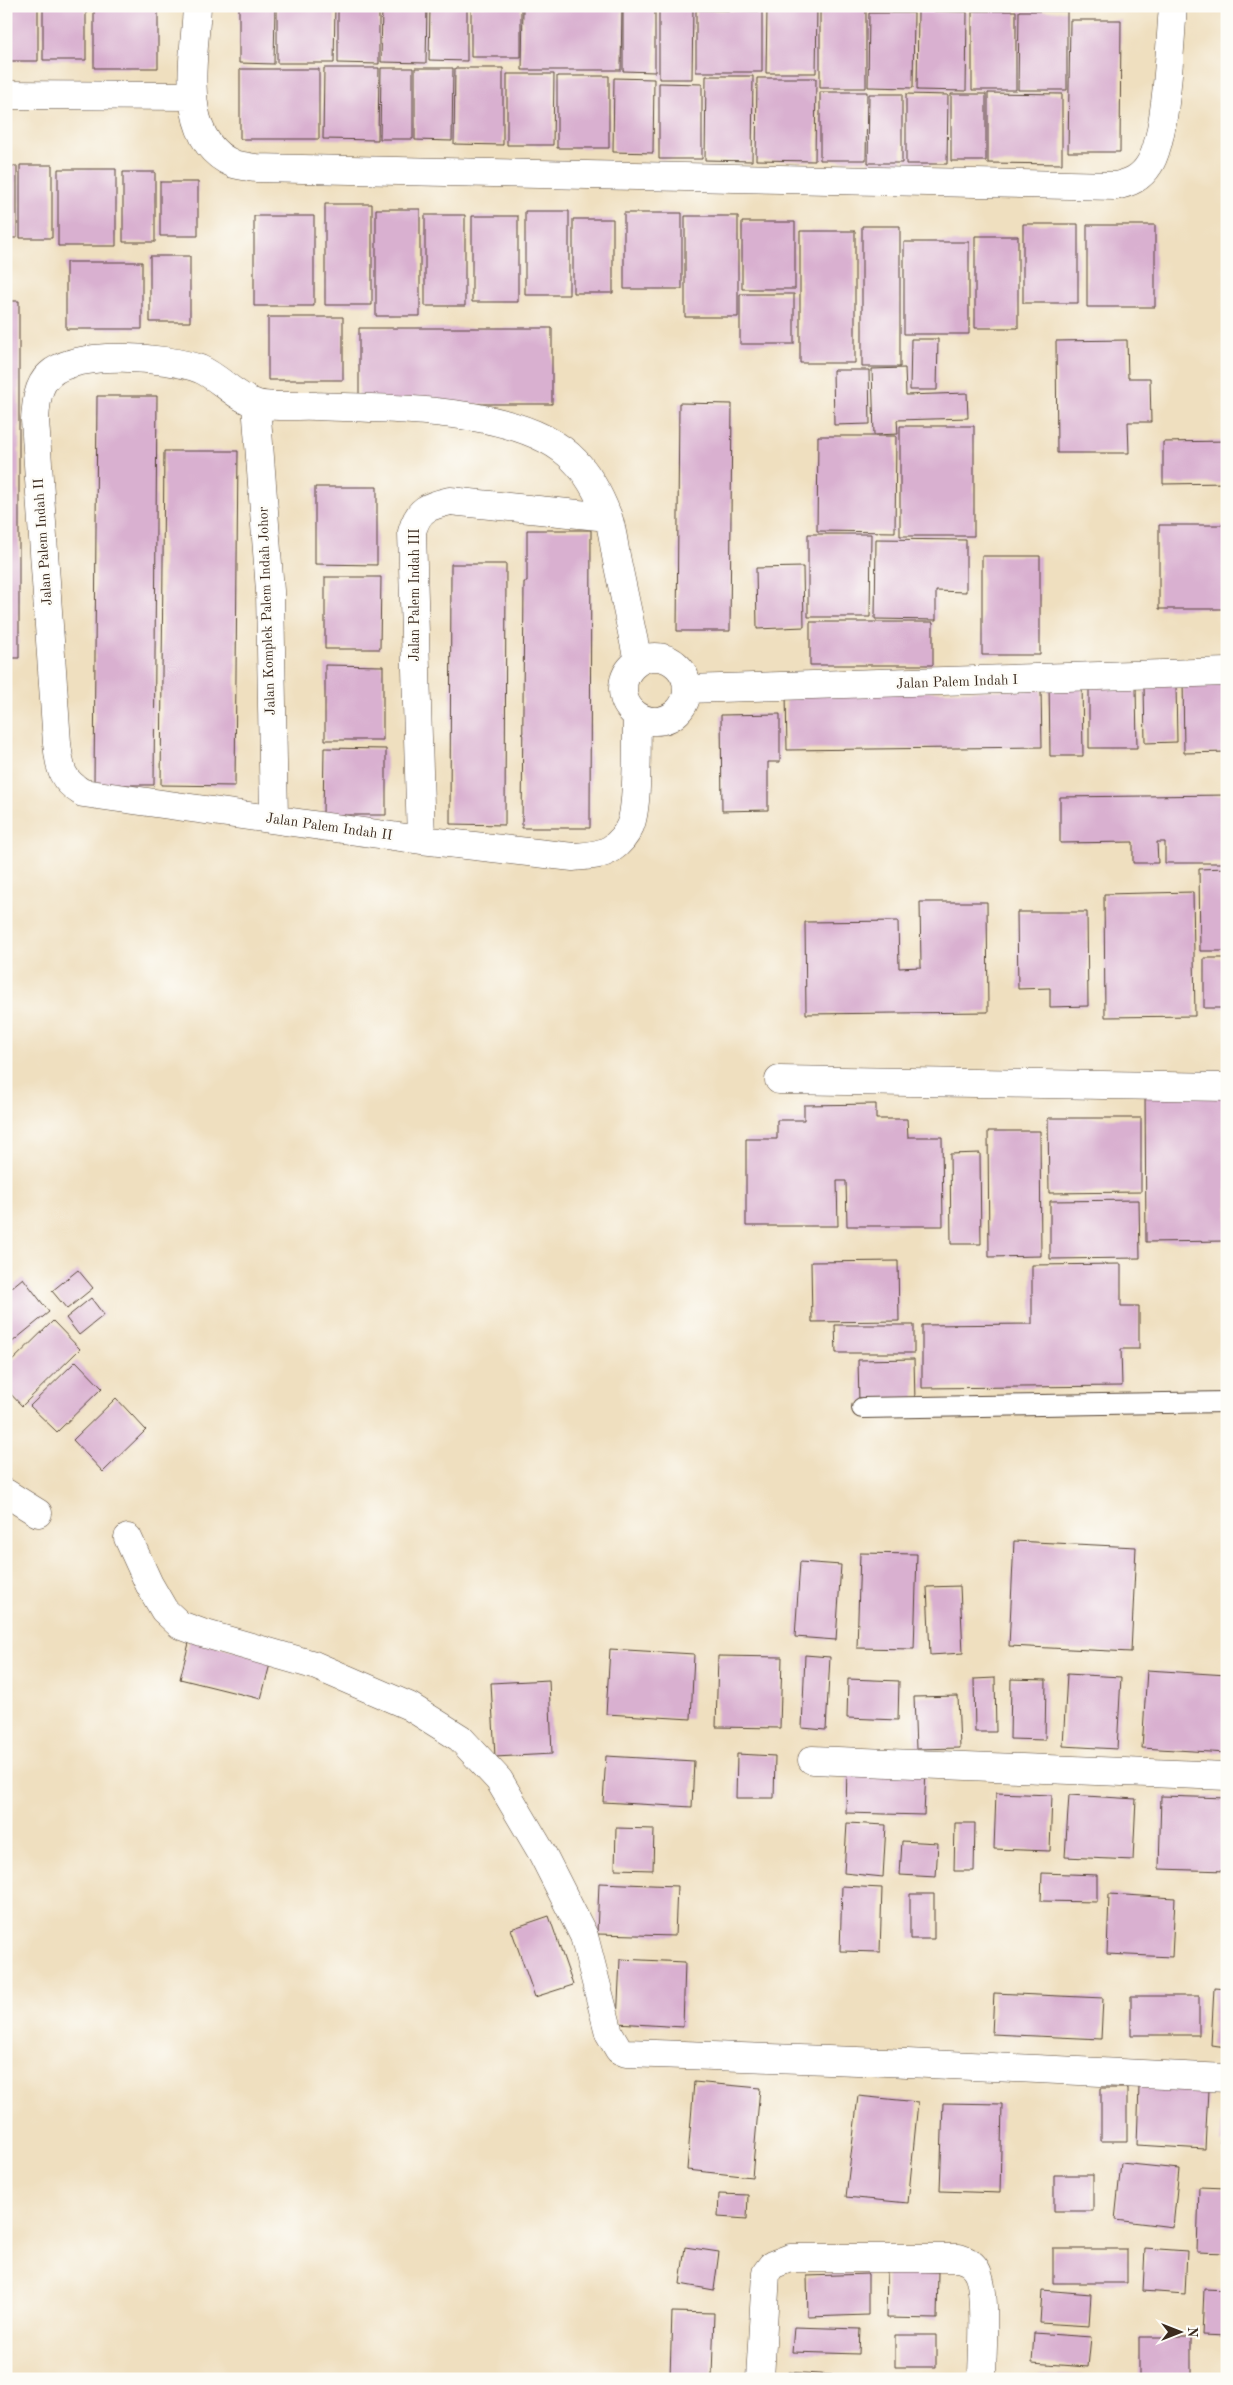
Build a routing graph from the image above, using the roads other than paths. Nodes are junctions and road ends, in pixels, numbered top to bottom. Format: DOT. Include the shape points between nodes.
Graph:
graph roads {
  1 [pos="197,6"];
  2 [pos="1174,6"];
  3 [pos="6,95"];
  4 [pos="193,96"];
  5 [pos="256,404"];
  6 [pos="608,518"];
  7 [pos="638,661"];
  8 [pos="1227,672"];
  9 [pos="687,690"];
  10 [pos="636,717"];
  11 [pos="274,819"];
  12 [pos="421,840"];
  13 [pos="779,1080"];
  14 [pos="1227,1087"];
  15 [pos="1227,1402"];
  16 [pos="862,1408"];
  17 [pos="6,1493"];
  18 [pos="38,1513"];
  19 [pos="128,1538"];
  20 [pos="812,1760"];
  21 [pos="1227,1776"];
  22 [pos="1227,2078"];
  23 [pos="760,2379"];
  24 [pos="982,2379"];
  1 -- 4 [label="street"];
  2 -- 4 [label="street" via="1156,149 1141,176 1130,184 1115,186 256,168 234,164 207,144 196,120"];
  3 -- 4 [label="street"];
  5 -- 6 [label="street, Jalan Palem Indah II" via="415,410 485,419 521,428 543,438 575,461 589,480"];
  5 -- 11 [label="street, Jalan Komplek Palem Indah Johor" via="270,591"];
  5 -- 11 [label="street, Jalan Palem Indah II" via="201,370 168,360 112,358 63,366 48,375 37,395 35,420 57,743 60,769 65,778 70,785 91,794"];
  6 -- 7 [label="street, Jalan Palem Indah II"];
  6 -- 12 [label="street, Jalan Palem Indah III" via="450,501 424,509 415,520 412,532"];
  7 -- 9 [label="street" via="647,657 666,659 681,671"];
  7 -- 10 [label="street" via="630,669 622,689 628,709"];
  8 -- 9 [label="street, Jalan Palem Indah I"];
  9 -- 10 [label="street" via="681,708 674,716 656,722"];
  10 -- 12 [label="street, Jalan Palem Indah II" via="631,824 623,839 610,850 573,858"];
  11 -- 12 [label="street, Jalan Palem Indah II"];
  13 -- 14 [label="street"];
  15 -- 16 [label="lane"];
  17 -- 18 [label="street"];
  19 -- 22 [label="street" via="164,1610 180,1625 314,1665 409,1706 460,1738 499,1780 542,1853 584,1936 609,2033 619,2050 626,2054"];
  20 -- 21 [label="street"];
  23 -- 24 [label="street" via="766,2273 772,2265 790,2258 959,2258 969,2262 976,2268 982,2292"];
}
